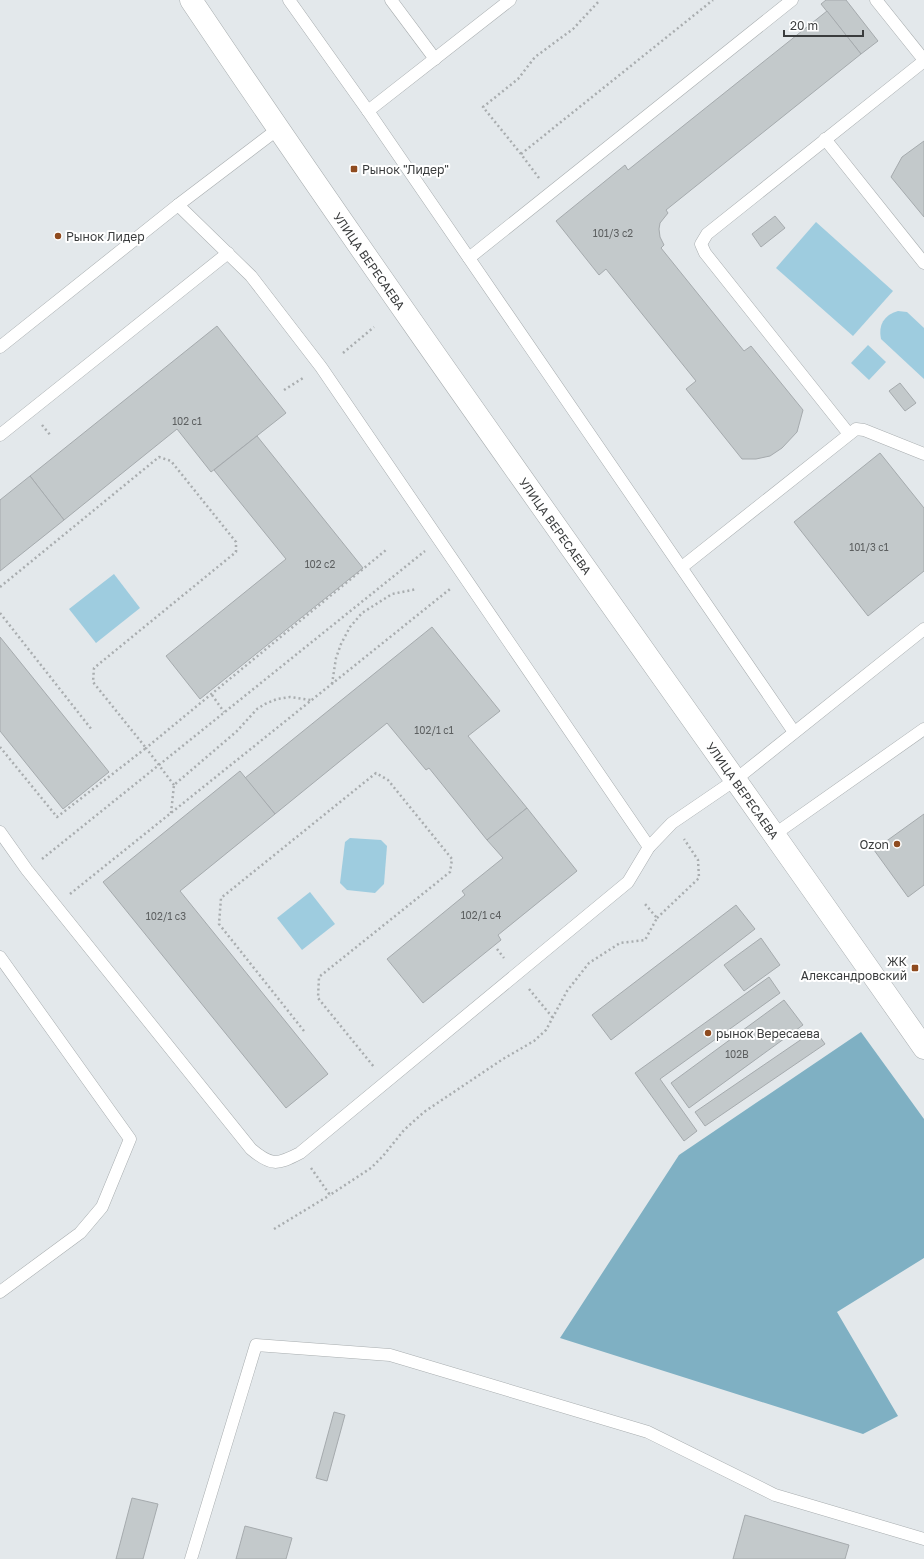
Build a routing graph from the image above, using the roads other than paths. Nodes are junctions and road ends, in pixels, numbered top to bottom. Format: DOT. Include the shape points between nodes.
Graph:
graph roads {
  1 [pos="191,0"];
  2 [pos="289,0"];
  3 [pos="391,0"];
  4 [pos="510,0"];
  5 [pos="792,0"];
  6 [pos="876,0"];
  7 [pos="435,59"];
  8 [pos="924,60"];
  9 [pos="368,111"];
  10 [pos="278,129"];
  11 [pos="825,139"];
  12 [pos="178,205"];
  13 [pos="228,253"];
  14 [pos="469,258"];
  15 [pos="924,263"];
  16 [pos="0,347"];
  17 [pos="849,434"];
  18 [pos="0,435"];
  19 [pos="924,454"];
  20 [pos="682,568"];
  21 [pos="924,629"];
  22 [pos="924,729"];
  23 [pos="794,732"];
  24 [pos="735,780"];
  25 [pos="0,832"];
  26 [pos="775,834"];
  27 [pos="649,847"];
  28 [pos="0,957"];
  29 [pos="924,1048"];
  30 [pos="0,1292"];
  31 [pos="924,1539"];
  32 [pos="191,1559"];
  1 -- 10 [label="main road, УЛИЦА ВЕРЕСАЕВА"];
  2 -- 9 [label="lane"];
  3 -- 7 [label="lane"];
  4 -- 7 [label="lane"];
  5 -- 14 [label="lane"];
  6 -- 8 [label="lane"];
  7 -- 9 [label="lane"];
  8 -- 11 [label="lane"];
  9 -- 14 [label="lane"];
  10 -- 12 [label="lane"];
  10 -- 24 [label="main road, УЛИЦА ВЕРЕСАЕВА"];
  11 -- 15 [label="lane"];
  11 -- 17 [label="lane" via="707,234 701,244 704,253"];
  12 -- 13 [label="lane"];
  12 -- 16 [label="lane"];
  13 -- 18 [label="lane"];
  13 -- 27 [label="lane" via="251,276 321,367"];
  14 -- 20 [label="lane"];
  17 -- 19 [label="lane" via="856,429 864,430"];
  17 -- 20 [label="lane"];
  20 -- 23 [label="lane"];
  21 -- 23 [label="lane"];
  22 -- 26 [label="lane"];
  23 -- 24 [label="lane"];
  24 -- 26 [label="main road, УЛИЦА ВЕРЕСАЕВА"];
  24 -- 27 [label="lane" via="672,823"];
  25 -- 27 [label="lane" via="251,1149 264,1160 282,1162 300,1153 628,882"];
  26 -- 29 [label="main road, УЛИЦА ВЕРЕСАЕВА"];
  28 -- 30 [label="lane" via="130,1139 102,1207 80,1234"];
  31 -- 32 [label="lane" via="775,1495 648,1432 390,1354 256,1345"];
}
